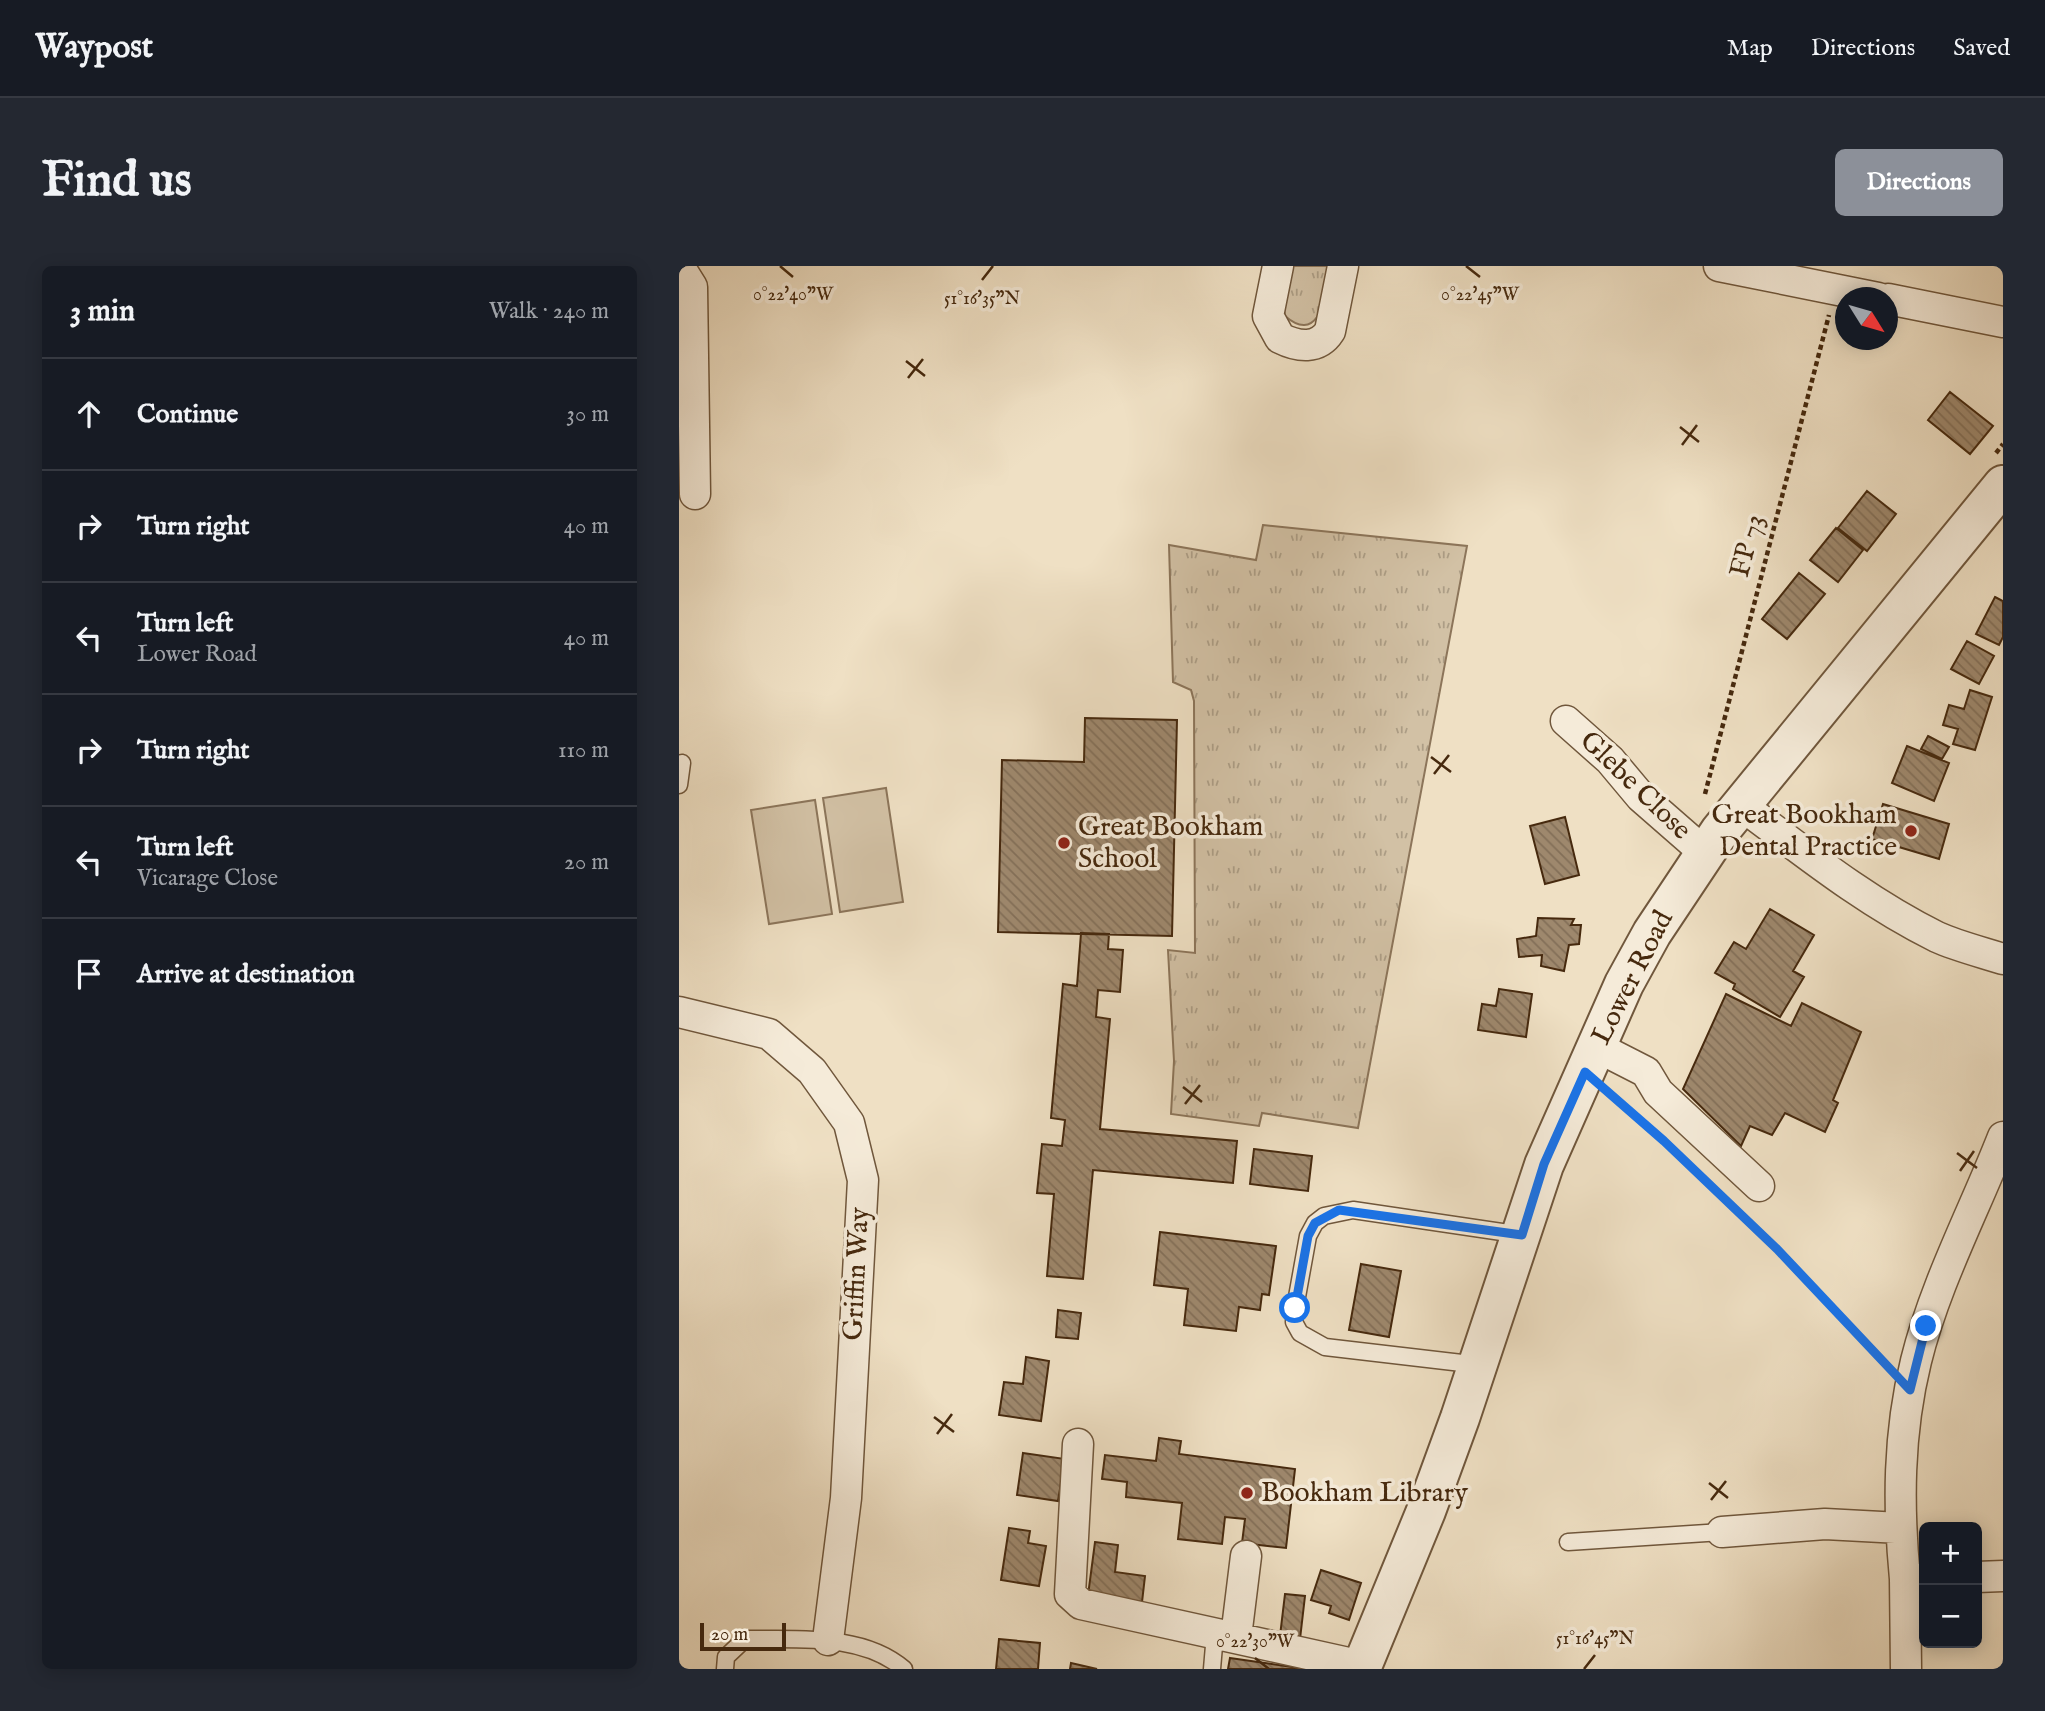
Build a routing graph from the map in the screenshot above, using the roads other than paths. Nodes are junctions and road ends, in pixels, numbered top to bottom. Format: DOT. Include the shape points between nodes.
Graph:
graph roads {
  1 [pos="679,266"];
  2 [pos="1278,266"];
  3 [pos="1343,266"];
  4 [pos="1719,266"];
  5 [pos="1835,289"];
  6 [pos="1898,301"];
  7 [pos="2003,322"];
  8 [pos="2003,485"];
  9 [pos="695,494"];
  10 [pos="1566,721"];
  11 [pos="682,763"];
  12 [pos="679,785"];
  13 [pos="1722,829"];
  14 [pos="2003,959"];
  15 [pos="679,1012"];
  16 [pos="1591,1060"];
  17 [pos="2003,1137"];
  18 [pos="1759,1186"];
  19 [pos="1522,1235"];
  20 [pos="1479,1366"];
  21 [pos="1078,1444"];
  22 [pos="1900,1528"];
  23 [pos="1722,1532"];
  24 [pos="1568,1542"];
  25 [pos="1246,1556"];
  26 [pos="2003,1576"];
  27 [pos="1982,1577"];
  28 [pos="1915,1579"];
  29 [pos="1226,1635"];
  30 [pos="828,1640"];
  31 [pos="1362,1668"];
  32 [pos="725,1669"];
  33 [pos="904,1669"];
  34 [pos="1212,1669"];
  35 [pos="1906,1669"];
  1 -- 9 [label="street" via="691,288"];
  2 -- 3 [label="street" via="1268,316 1280,338 1306,346 1325,339 1330,331"];
  4 -- 5 [label="street"];
  6 -- 7 [label="street"];
  8 -- 13 [label="street, Lower Road"];
  10 -- 13 [label="street, Glebe Close" via="1610,760 1641,797"];
  11 -- 12 [label="lane"];
  13 -- 14 [label="street, Glebe Close" via="1857,891 1940,938"];
  13 -- 16 [label="street, Lower Road" via="1652,933"];
  15 -- 30 [label="street, Griffin Way" via="769,1034 812,1071 849,1123 863,1180 846,1498"];
  16 -- 18 [label="street" via="1646,1072 1658,1092"];
  16 -- 19 [label="street, Lower Road" via="1544,1164"];
  17 -- 22 [label="street" via="1926,1326 1910,1390 1900,1460"];
  19 -- 20 [label="street, Lower Road"];
  19 -- 20 [label="lane" via="1353,1210 1324,1216 1308,1236 1295,1308 1294,1322 1300,1334 1325,1347"];
  20 -- 31 [label="street, Lower Road" via="1422,1523"];
  21 -- 29 [label="street" via="1070,1594 1098,1610"];
  22 -- 23 [label="street" via="1825,1524"];
  22 -- 28 [label="street"];
  23 -- 24 [label="lane"];
  25 -- 29 [label="street"];
  26 -- 27 [label="street"];
  28 -- 35 [label="street"];
  29 -- 31 [label="street"];
  29 -- 34 [label="lane"];
  30 -- 32 [label="lane" via="745,1640 726,1657"];
  30 -- 33 [label="lane" via="888,1655"];
}
